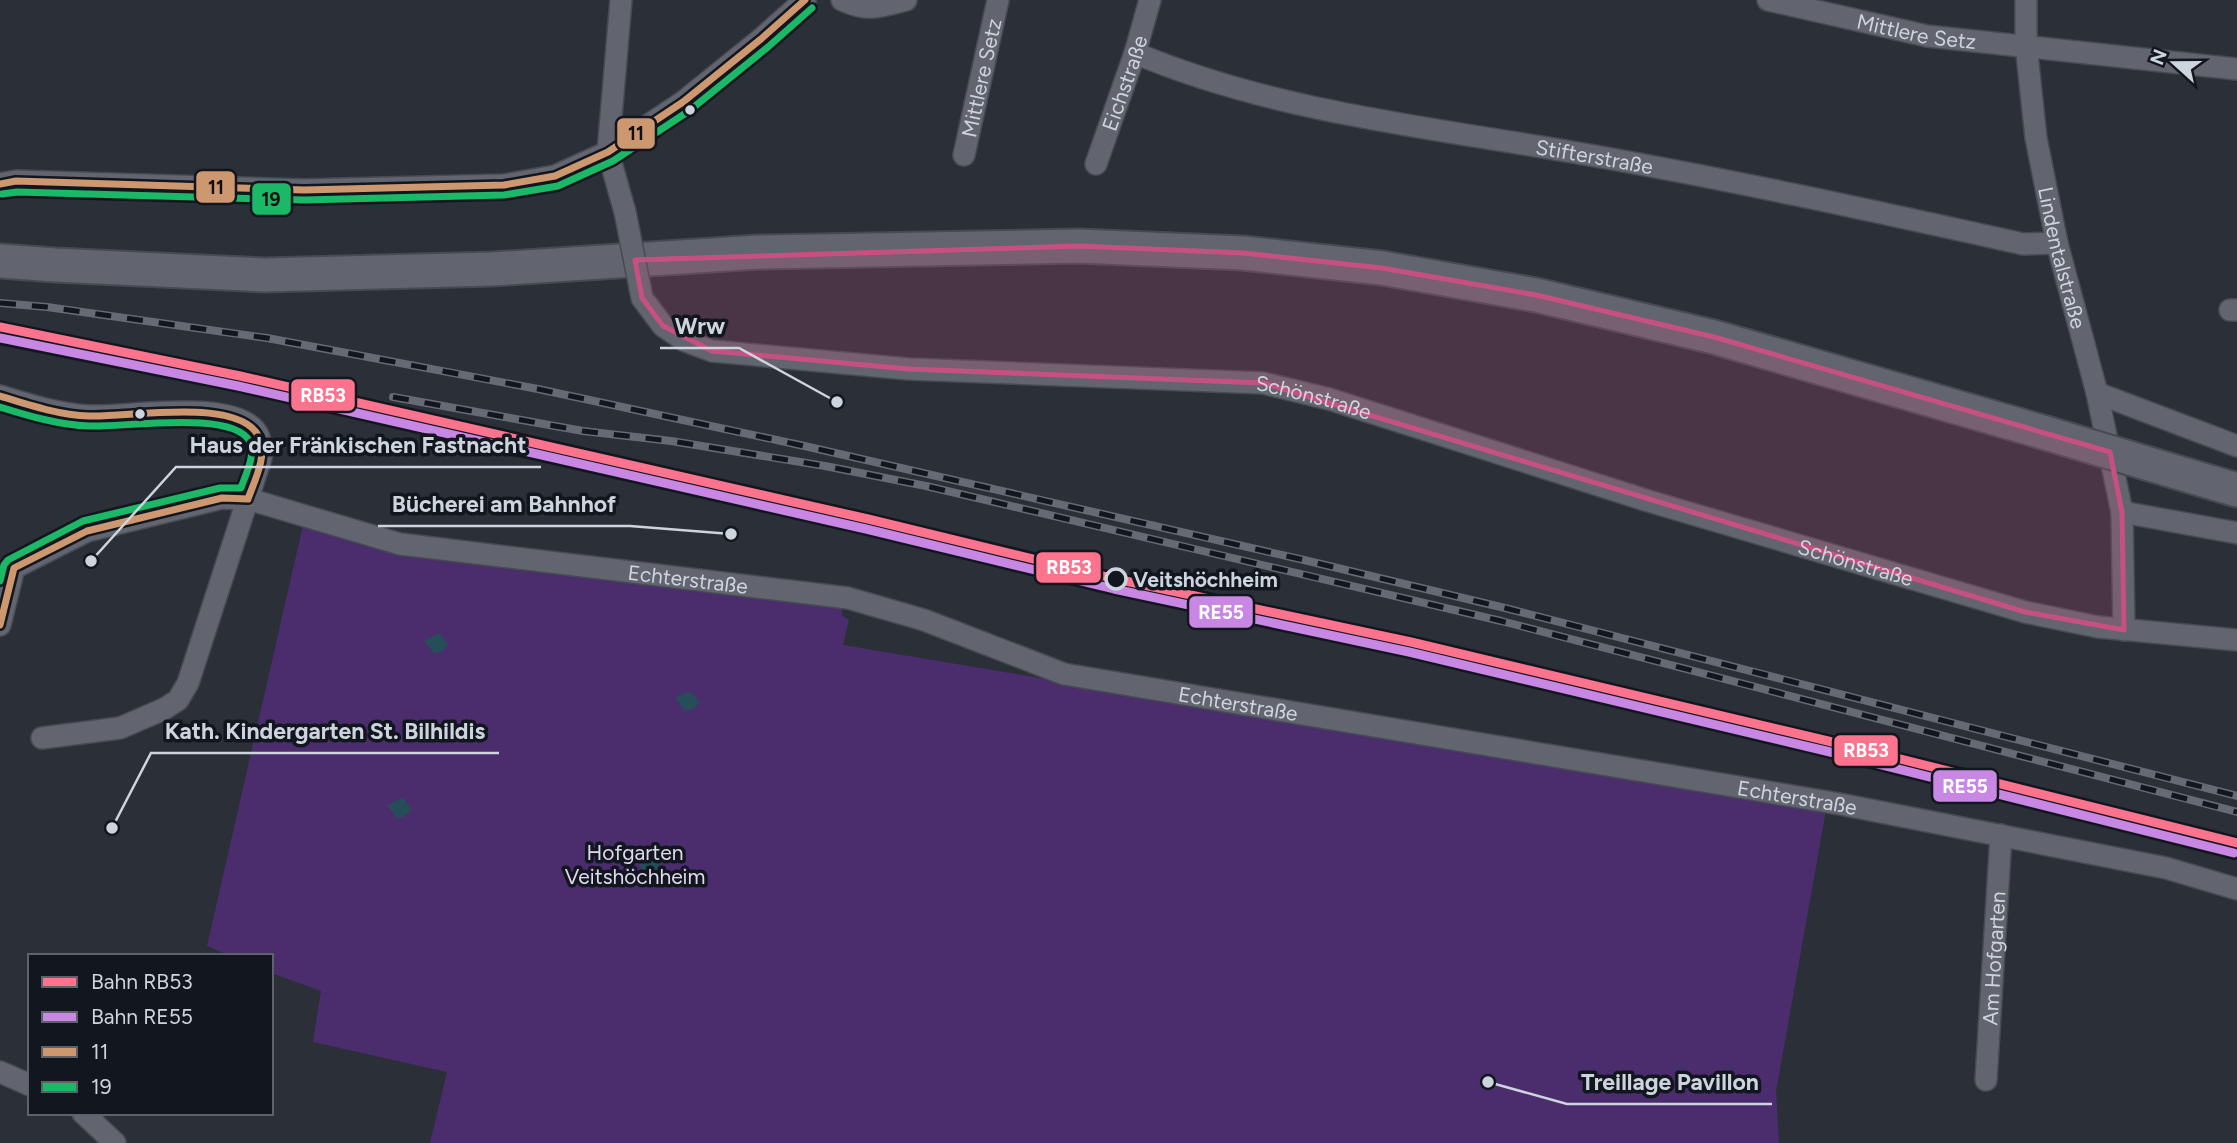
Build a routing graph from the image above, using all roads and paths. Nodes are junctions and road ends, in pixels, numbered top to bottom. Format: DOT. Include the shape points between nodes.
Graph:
graph roads {
  1 [pos="621,0"];
  2 [pos="804,0"];
  3 [pos="842,0"];
  4 [pos="906,0"];
  5 [pos="998,0"];
  6 [pos="1150,0"];
  7 [pos="1768,0"];
  8 [pos="2026,0"];
  9 [pos="2026,45"];
  10 [pos="1135,53"];
  11 [pos="2237,69"];
  12 [pos="608,152"];
  13 [pos="964,155"];
  14 [pos="1097,164"];
  15 [pos="0,184"];
  16 [pos="2057,243"];
  17 [pos="0,261"];
  18 [pos="2097,393"];
  19 [pos="0,396"];
  20 [pos="2237,446"];
  21 [pos="2237,490"];
  22 [pos="248,499"];
  23 [pos="2122,512"];
  24 [pos="2237,533"];
  25 [pos="7,561"];
  26 [pos="0,625"];
  27 [pos="2124,630"];
  28 [pos="2237,640"];
  29 [pos="42,738"];
  30 [pos="2001,835"];
  31 [pos="2237,889"];
  32 [pos="0,1072"];
  33 [pos="1986,1080"];
  34 [pos="28,1085"];
  35 [pos="85,1115"];
  36 [pos="115,1143"];
  1 -- 12 [label="street"];
  2 -- 12 [label="street" via="683,102"];
  3 -- 4 [label="street" via="875,9"];
  5 -- 13 [label="street, Mittlere Setz"];
  6 -- 10 [label="street, Eichstraße"];
  7 -- 9 [label="street, Mittlere Setz" via="1917,34"];
  8 -- 9 [label="street, Lindentalstraße"];
  9 -- 11 [label="street, Mittlere Setz"];
  9 -- 16 [label="street, Lindentalstraße" via="2036,138"];
  10 -- 14 [label="street, Eichstraße"];
  10 -- 16 [label="street, Stifterstraße" via="1181,72 1311,107 1789,192 2023,244"];
  12 -- 15 [label="street" via="555,176 504,186 304,190 65,181"];
  12 -- 27 [label="street, Schönstraße, bridge" via="642,298 663,326 712,351 908,369 1263,383 2025,612"];
  16 -- 18 [label="street, Lindentalstraße"];
  17 -- 21 [label="main road, bridge" via="265,275 492,270 759,252 1079,246 1243,253 1382,268 1536,295 1714,337"];
  18 -- 20 [label="street"];
  18 -- 23 [label="street, Lindentalstraße"];
  19 -- 22 [label="street" via="90,416 217,412 244,422 258,436 261,458"];
  22 -- 25 [label="street, Echterstraße" via="222,498 87,531"];
  22 -- 29 [label="street" via="188,682 178,700 120,728"];
  22 -- 30 [label="street, Echterstraße" via="400,544 848,598 924,620 1064,674"];
  23 -- 24 [label="street"];
  23 -- 27 [label="street"];
  25 -- 26 [label="street"];
  27 -- 28 [label="street, Schönstraße"];
  30 -- 31 [label="street, Echterstraße" via="2166,868"];
  30 -- 33 [label="street, Am Hofgarten"];
  32 -- 34 [label="street"];
  35 -- 36 [label="street"];
}
